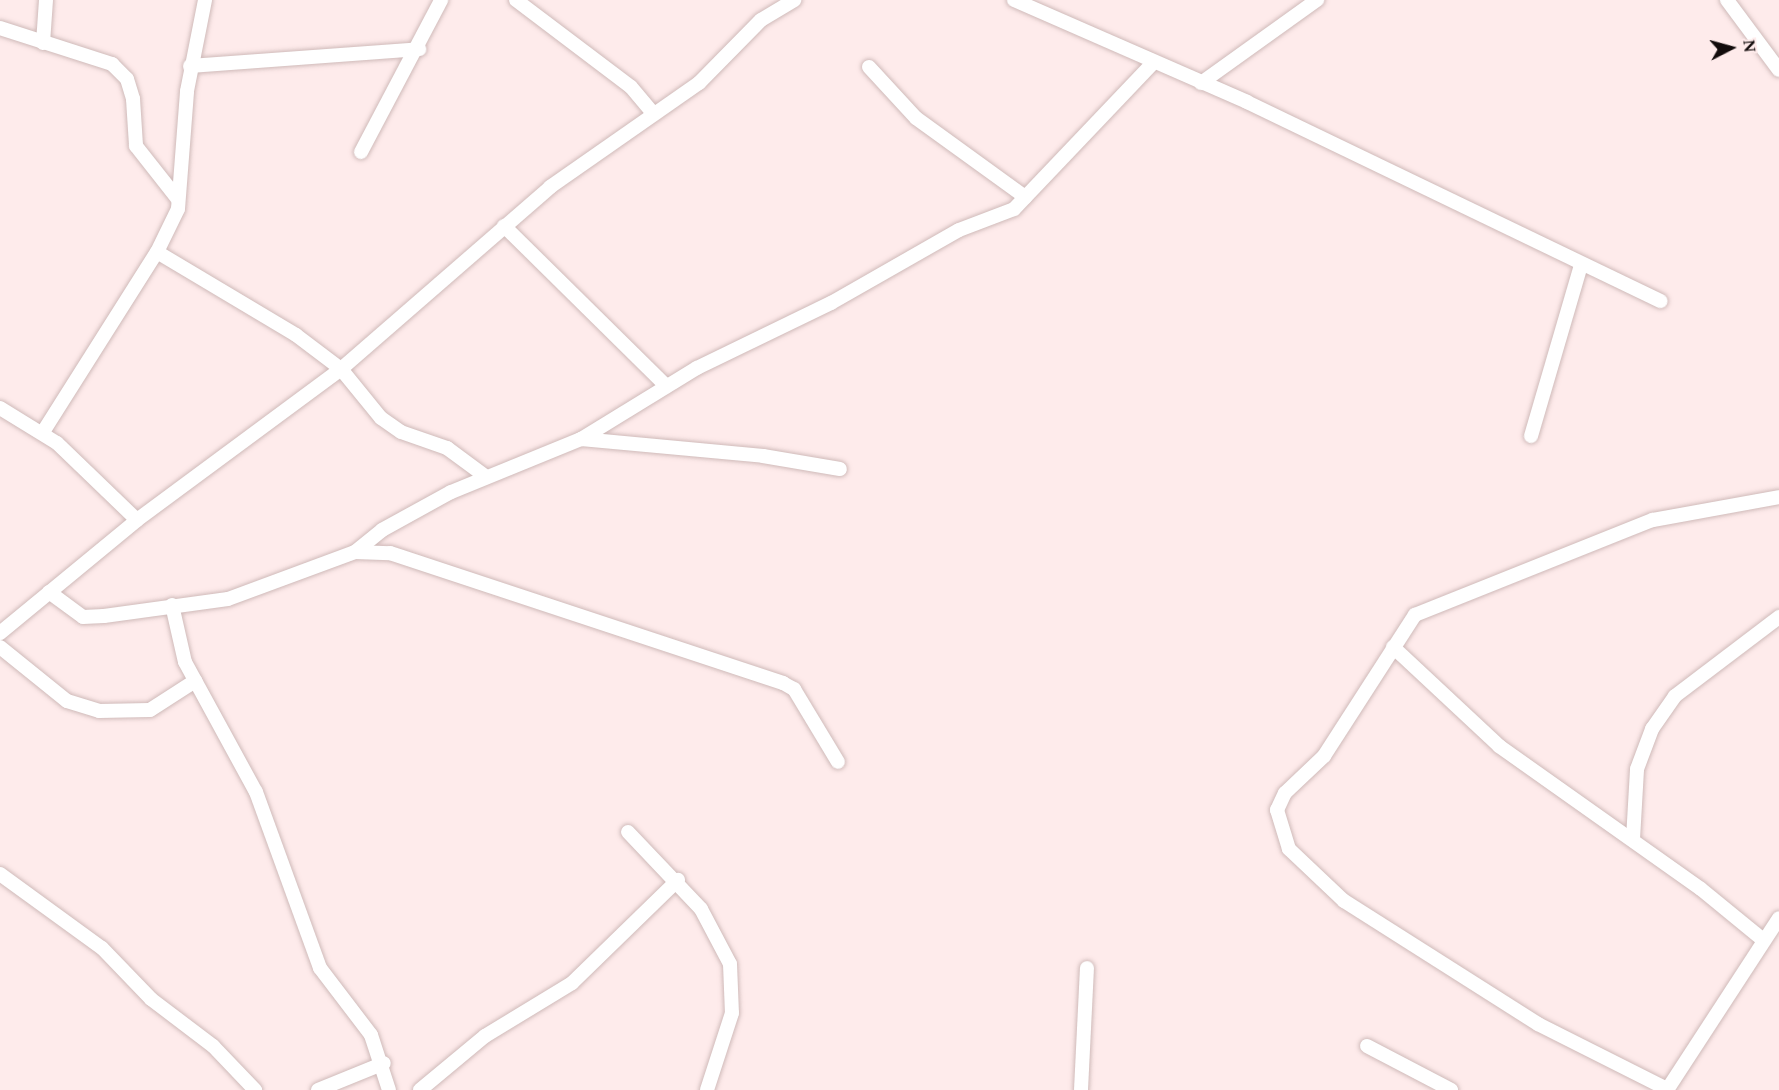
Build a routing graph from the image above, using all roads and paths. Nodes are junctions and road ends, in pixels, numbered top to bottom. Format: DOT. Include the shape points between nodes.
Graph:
graph roads {
  1 [pos="46,0"];
  2 [pos="204,0"];
  3 [pos="441,0"];
  4 [pos="516,0"];
  5 [pos="794,0"];
  6 [pos="1014,0"];
  7 [pos="1317,0"];
  8 [pos="1727,0"];
  9 [pos="0,28"];
  10 [pos="43,43"];
  11 [pos="419,49"];
  12 [pos="1154,62"];
  13 [pos="190,66"];
  14 [pos="869,67"];
  15 [pos="1779,70"];
  16 [pos="1201,83"];
  17 [pos="653,113"];
  18 [pos="361,152"];
  19 [pos="1025,197"];
  20 [pos="177,199"];
  21 [pos="504,226"];
  22 [pos="157,252"];
  23 [pos="1581,265"];
  24 [pos="1661,301"];
  25 [pos="341,369"];
  26 [pos="666,386"];
  27 [pos="0,408"];
  28 [pos="43,432"];
  29 [pos="1531,436"];
  30 [pos="581,439"];
  31 [pos="840,469"];
  32 [pos="485,476"];
  33 [pos="1779,496"];
  34 [pos="137,520"];
  35 [pos="355,552"];
  36 [pos="49,592"];
  37 [pos="172,605"];
  38 [pos="1779,617"];
  39 [pos="0,633"];
  40 [pos="0,647"];
  41 [pos="1392,647"];
  42 [pos="195,681"];
  43 [pos="838,762"];
  44 [pos="628,832"];
  45 [pos="1633,839"];
  46 [pos="0,874"];
  47 [pos="678,880"];
  48 [pos="1779,918"];
  49 [pos="1762,939"];
  50 [pos="1087,968"];
  51 [pos="1367,1046"];
  52 [pos="384,1063"];
  53 [pos="1667,1089"];
  54 [pos="255,1090"];
  55 [pos="318,1090"];
  56 [pos="389,1090"];
  57 [pos="420,1090"];
  58 [pos="707,1090"];
  59 [pos="1081,1090"];
  60 [pos="1451,1090"];
  1 -- 10 [label="street"];
  2 -- 13 [label="street"];
  3 -- 11 [label="street"];
  4 -- 17 [label="street" via="631,87"];
  5 -- 17 [label="street" via="761,20 699,83"];
  6 -- 12 [label="street"];
  7 -- 16 [label="street"];
  8 -- 15 [label="street"];
  9 -- 10 [label="street"];
  10 -- 20 [label="street" via="95,56 127,79 136,146"];
  11 -- 13 [label="street"];
  11 -- 18 [label="street"];
  12 -- 16 [label="street"];
  12 -- 19 [label="street"];
  13 -- 20 [label="street"];
  14 -- 19 [label="street" via="916,118"];
  16 -- 23 [label="street"];
  17 -- 21 [label="street"];
  19 -- 26 [label="street" via="996,218 959,230 831,303"];
  20 -- 22 [label="street"];
  21 -- 25 [label="street"];
  21 -- 26 [label="street"];
  22 -- 25 [label="street" via="252,305"];
  22 -- 28 [label="street"];
  23 -- 24 [label="street"];
  23 -- 29 [label="street"];
  25 -- 32 [label="street" via="381,418 401,432 447,448"];
  25 -- 34 [label="street"];
  26 -- 30 [label="street"];
  27 -- 28 [label="street"];
  28 -- 34 [label="street"];
  30 -- 31 [label="street" via="763,456"];
  30 -- 32 [label="street"];
  32 -- 35 [label="street" via="382,530"];
  33 -- 41 [label="street" via="1653,520 1540,569 1431,606 1415,615"];
  34 -- 36 [label="street"];
  35 -- 37 [label="street" via="256,592"];
  35 -- 43 [label="street" via="390,553 783,683 794,689"];
  36 -- 37 [label="street" via="83,617"];
  36 -- 39 [label="street"];
  37 -- 42 [label="street" via="185,662"];
  38 -- 45 [label="street" via="1675,696 1652,729 1637,769"];
  40 -- 42 [label="street" via="67,701 99,711 150,710"];
  41 -- 45 [label="street" via="1499,746"];
  41 -- 53 [label="street" via="1324,756 1285,793 1277,810 1289,849 1344,902 1400,938 1538,1024"];
  42 -- 52 [label="street" via="256,792 320,968 371,1035"];
  44 -- 47 [label="street"];
  45 -- 49 [label="street"];
  46 -- 54 [label="street" via="102,948"];
  47 -- 57 [label="street" via="572,983 485,1036"];
  47 -- 58 [label="street" via="730,964 732,1013"];
  48 -- 49 [label="street"];
  49 -- 53 [label="street"];
  50 -- 59 [label="street"];
  51 -- 60 [label="street"];
  52 -- 55 [label="street"];
  52 -- 56 [label="street"];
}
